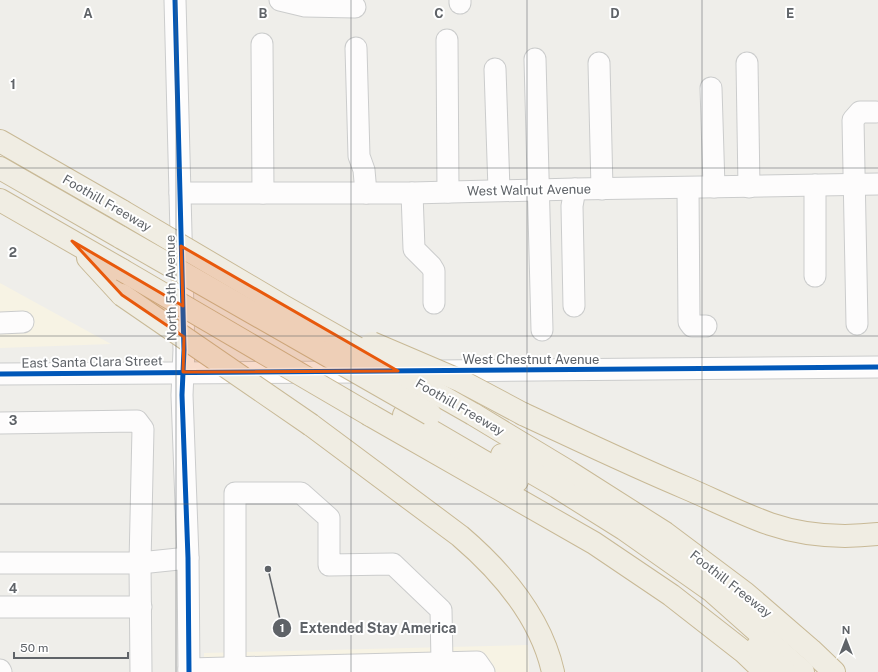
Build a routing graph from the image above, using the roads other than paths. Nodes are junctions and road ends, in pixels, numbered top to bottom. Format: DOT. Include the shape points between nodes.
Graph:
graph roads {
  1 [pos="175,0"];
  2 [pos="280,0"];
  3 [pos="355,7"];
  4 [pos="447,40"];
  5 [pos="262,44"];
  6 [pos="356,48"];
  7 [pos="535,60"];
  8 [pos="599,63"];
  9 [pos="747,63"];
  10 [pos="495,69"];
  11 [pos="710,88"];
  12 [pos="876,112"];
  13 [pos="0,141"];
  14 [pos="0,168"];
  15 [pos="0,184"];
  16 [pos="854,184"];
  17 [pos="878,184"];
  18 [pos="815,185"];
  19 [pos="714,187"];
  20 [pos="749,187"];
  21 [pos="688,188"];
  22 [pos="575,189"];
  23 [pos="602,189"];
  24 [pos="499,190"];
  25 [pos="539,190"];
  26 [pos="448,192"];
  27 [pos="180,193"];
  28 [pos="264,193"];
  29 [pos="366,193"];
  30 [pos="412,193"];
  31 [pos="0,200"];
  32 [pos="72,241"];
  33 [pos="122,254"];
  34 [pos="815,276"];
  35 [pos="434,303"];
  36 [pos="283,306"];
  37 [pos="574,306"];
  38 [pos="23,322"];
  39 [pos="0,323"];
  40 [pos="857,324"];
  41 [pos="706,326"];
  42 [pos="542,330"];
  43 [pos="878,367"];
  44 [pos="183,372"];
  45 [pos="0,374"];
  46 [pos="0,422"];
  47 [pos="878,534"];
  48 [pos="188,558"];
  49 [pos="0,563"];
  50 [pos="140,563"];
  51 [pos="0,607"];
  52 [pos="141,607"];
  53 [pos="442,662"];
  54 [pos="235,668"];
  55 [pos="189,670"];
  56 [pos="141,672"];
  57 [pos="484,672"];
  58 [pos="553,672"];
  59 [pos="765,672"];
  60 [pos="786,672"];
  61 [pos="804,672"];
  62 [pos="834,672"];
  1 -- 27 [label="street, North 5th Avenue"];
  2 -- 3 [label="street" via="305,6"];
  4 -- 26 [label="street"];
  5 -- 28 [label="street"];
  6 -- 29 [label="street" via="359,156 364,170"];
  7 -- 25 [label="street"];
  8 -- 23 [label="street"];
  9 -- 20 [label="street"];
  10 -- 24 [label="street"];
  11 -- 19 [label="street"];
  12 -- 16 [label="street" via="860,112 853,120"];
  13 -- 36 [label="highway, Foothill Freeway, bridge"];
  14 -- 33 [label="highway"];
  15 -- 33 [label="highway"];
  16 -- 17 [label="street, West Walnut Avenue"];
  16 -- 18 [label="street, West Walnut Avenue"];
  16 -- 40 [label="street"];
  18 -- 20 [label="street, West Walnut Avenue"];
  18 -- 34 [label="street"];
  19 -- 20 [label="street, West Walnut Avenue"];
  19 -- 21 [label="street, West Walnut Avenue"];
  21 -- 23 [label="street, West Walnut Avenue"];
  21 -- 41 [label="street" via="689,322 692,326"];
  22 -- 23 [label="street, West Walnut Avenue"];
  22 -- 25 [label="street, West Walnut Avenue"];
  22 -- 37 [label="street" via="572,206"];
  24 -- 25 [label="street, West Walnut Avenue"];
  24 -- 26 [label="street, West Walnut Avenue"];
  25 -- 42 [label="street"];
  26 -- 30 [label="street, West Walnut Avenue"];
  27 -- 28 [label="street, West Walnut Avenue"];
  27 -- 44 [label="street, North 5th Avenue"];
  28 -- 29 [label="street, West Walnut Avenue"];
  29 -- 30 [label="street, West Walnut Avenue"];
  30 -- 35 [label="street" via="414,249 434,271"];
  31 -- 32 [label="highway"];
  32 -- 33 [label="highway"];
  32 -- 58 [label="highway, bridge" via="122,295 311,425 480,552 506,581 540,634"];
  33 -- 59 [label="highway, bridge" via="370,415 594,543 671,595 744,652"];
  33 -- 60 [label="highway" via="599,529 730,623"];
  33 -- 61 [label="highway, bridge" via="430,414 557,487 624,529 712,591"];
  36 -- 47 [label="highway, bridge" via="462,381 523,414 651,473 771,524 831,536"];
  36 -- 62 [label="highway, Foothill Freeway, bridge" via="473,414 665,533 745,593"];
  38 -- 39 [label="street"];
  43 -- 44 [label="street, West Chestnut Avenue"];
  44 -- 45 [label="street, East Santa Clara Street"];
  44 -- 48 [label="street, North 5th Avenue"];
  46 -- 50 [label="street" via="136,421 143,429"];
  48 -- 50 [label="street"];
  48 -- 55 [label="street, North 5th Avenue"];
  49 -- 50 [label="street"];
  50 -- 52 [label="street"];
  51 -- 52 [label="street"];
  52 -- 56 [label="street"];
  53 -- 54 [label="street"];
  53 -- 54 [label="street" via="441,610 393,564 329,565 329,518 301,493 235,493"];
  53 -- 57 [label="street" via="477,662"];
  54 -- 55 [label="street"];
}
